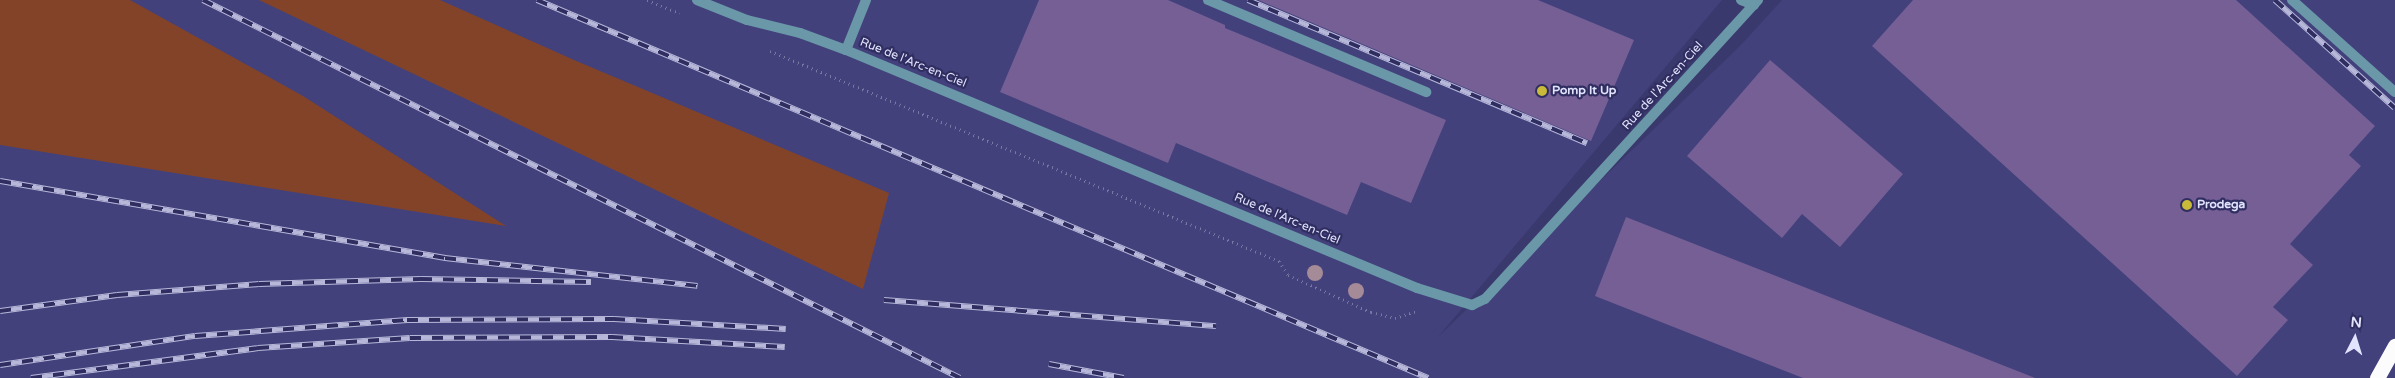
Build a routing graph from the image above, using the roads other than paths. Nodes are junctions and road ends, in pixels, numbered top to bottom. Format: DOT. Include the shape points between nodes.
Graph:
graph roads {
  1 [pos="697,0"];
  2 [pos="866,0"];
  3 [pos="1208,0"];
  4 [pos="1741,0"];
  5 [pos="2292,0"];
  6 [pos="1756,2"];
  7 [pos="846,50"];
  8 [pos="1426,92"];
  9 [pos="2395,92"];
  10 [pos="2395,346"];
  11 [pos="2377,378"];
  1 -- 7 [label="street, Rue de l'Arc-en-Ciel" via="747,20 800,33"];
  2 -- 7 [label="street"];
  3 -- 8 [label="street"];
  4 -- 6 [label="street, Rue de l'Arc-en-Ciel"];
  5 -- 9 [label="street"];
  6 -- 7 [label="street, Rue de l'Arc-en-Ciel" via="1485,299 1472,304 1417,288"];
  10 -- 11 [label="highway"];
}
